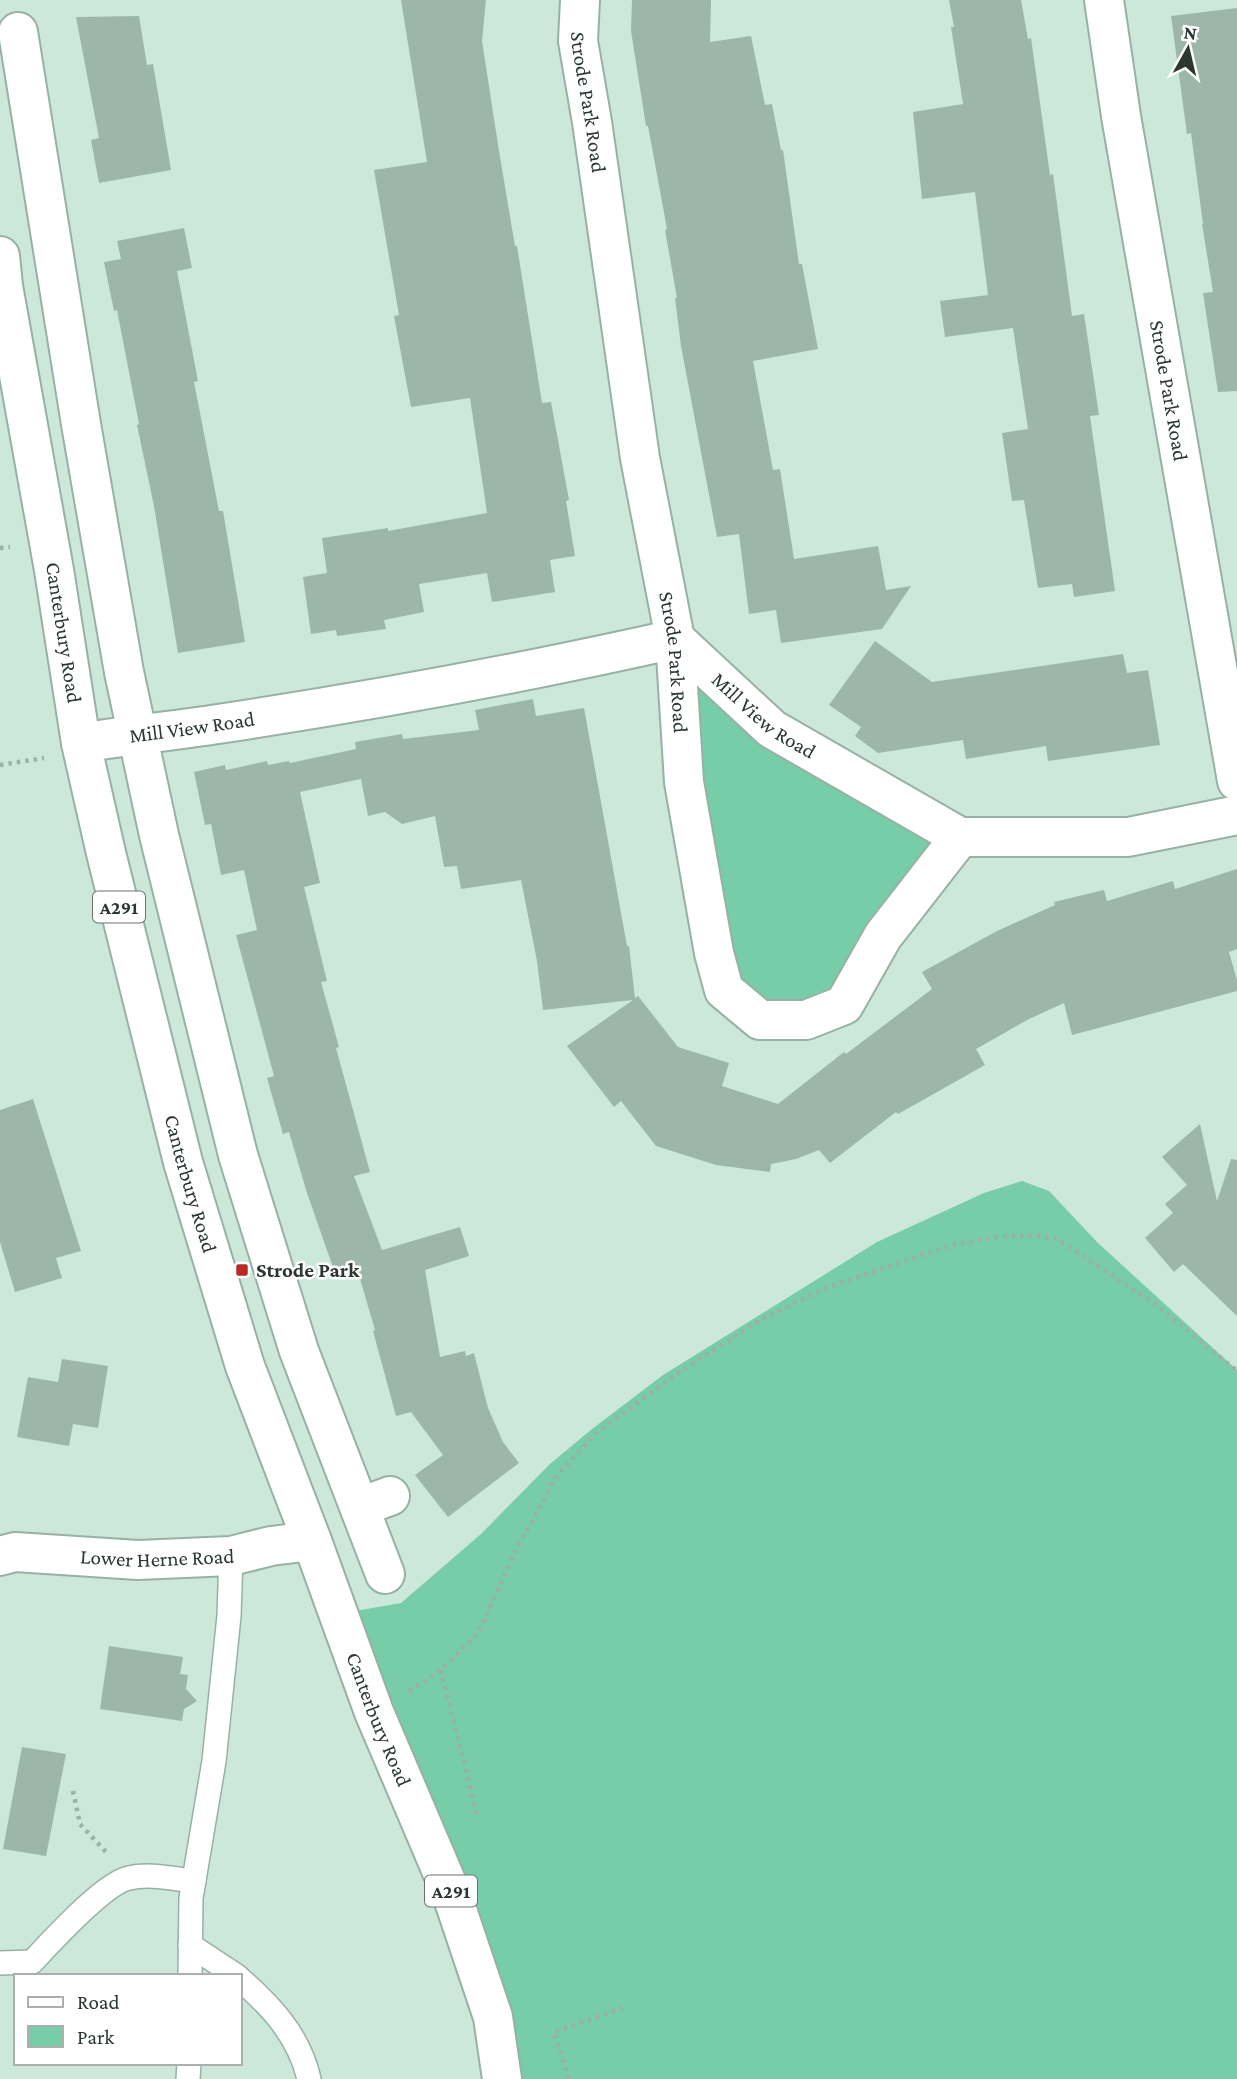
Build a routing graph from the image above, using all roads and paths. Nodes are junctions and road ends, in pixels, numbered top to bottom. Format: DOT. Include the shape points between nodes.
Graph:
graph roads {
  1 [pos="580,0"];
  2 [pos="1104,0"];
  3 [pos="19,32"];
  4 [pos="0,256"];
  5 [pos="675,639"];
  6 [pos="137,733"];
  7 [pos="81,743"];
  8 [pos="1237,782"];
  9 [pos="1237,815"];
  10 [pos="960,837"];
  11 [pos="1237,1371"];
  12 [pos="312,1541"];
  13 [pos="0,1556"];
  14 [pos="231,1556"];
  15 [pos="385,1574"];
  16 [pos="441,1670"];
  17 [pos="402,1696"];
  18 [pos="74,1791"];
  19 [pos="477,1815"];
  20 [pos="147,1876"];
  21 [pos="194,1881"];
  22 [pos="190,1945"];
  23 [pos="0,1963"];
  24 [pos="190,1974"];
  25 [pos="234,1974"];
  26 [pos="242,1981"];
  27 [pos="627,2006"];
  28 [pos="309,2079"];
  29 [pos="502,2079"];
  30 [pos="569,2079"];
  1 -- 5 [label="street, Strode Park Road" via="578,41 640,458"];
  2 -- 8 [label="street, Strode Park Road"];
  3 -- 6 [label="street"];
  4 -- 7 [label="street, Canterbury Road / A291"];
  5 -- 6 [label="street, Mill View Road" via="427,690 215,725"];
  5 -- 10 [label="street, Mill View Road" via="772,729"];
  5 -- 10 [label="street, Strode Park Road" via="684,782 714,953 724,990 760,1020 806,1020 844,1005 883,936"];
  6 -- 7 [label="street, Mill View Road"];
  6 -- 15 [label="street" via="238,1155 299,1351 375,1501"];
  7 -- 12 [label="street, Canterbury Road / A291" via="183,1162 245,1366"];
  9 -- 10 [label="street" via="1128,836"];
  11 -- 16 [label="path" via="1155,1304 1059,1240 998,1237 956,1244 828,1287 760,1320 595,1434 556,1477 478,1633"];
  12 -- 14 [label="street, Lower Herne Road"];
  12 -- 29 [label="street, Canterbury Road / A291" via="374,1712 452,1895 493,2017"];
  13 -- 14 [label="street, Lower Herne Road" via="15,1552 138,1560"];
  14 -- 21 [label="lane" via="214,1761"];
  16 -- 17 [label="path"];
  16 -- 19 [label="path"];
  18 -- 20 [label="path" via="80,1824 91,1837 107,1853"];
  20 -- 21 [label="lane"];
  20 -- 23 [label="lane" via="126,1878 100,1895 32,1962"];
  21 -- 22 [label="lane"];
  22 -- 24 [label="lane"];
  22 -- 25 [label="lane"];
  26 -- 28 [label="lane" via="291,2033"];
  27 -- 30 [label="path" via="554,2032"];
}
